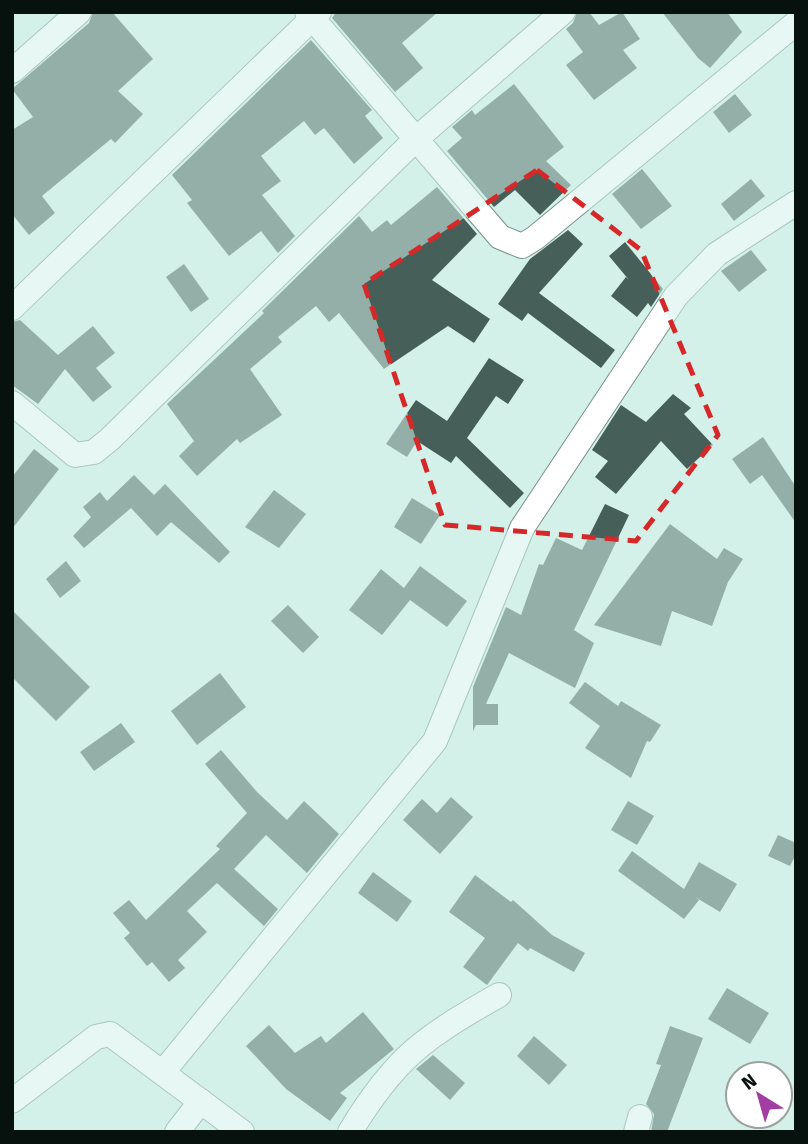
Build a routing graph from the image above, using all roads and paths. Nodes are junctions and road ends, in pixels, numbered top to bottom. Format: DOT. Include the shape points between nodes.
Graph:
graph roads {
  1 [pos="79,12"];
  2 [pos="563,12"];
  3 [pos="313,14"];
  4 [pos="796,23"];
  5 [pos="12,71"];
  6 [pos="416,139"];
  7 [pos="796,203"];
  8 [pos="12,308"];
  9 [pos="12,403"];
  10 [pos="499,995"];
  11 [pos="163,1072"];
  12 [pos="12,1101"];
  13 [pos="201,1101"];
  14 [pos="177,1132"];
  15 [pos="242,1132"];
  16 [pos="351,1132"];
  1 -- 5 [label="street"];
  2 -- 6 [label="street"];
  3 -- 6 [label="street"];
  3 -- 8 [label="street"];
  4 -- 6 [label="street" via="522,246 500,237"];
  6 -- 9 [label="street" via="94,452 75,456"];
  7 -- 11 [label="street" via="716,254 676,296 522,528 435,741"];
  10 -- 16 [label="street" via="438,1030 400,1062"];
  11 -- 12 [label="street" via="110,1034 96,1037"];
  11 -- 13 [label="street"];
  13 -- 14 [label="street"];
  13 -- 15 [label="street"];
}
